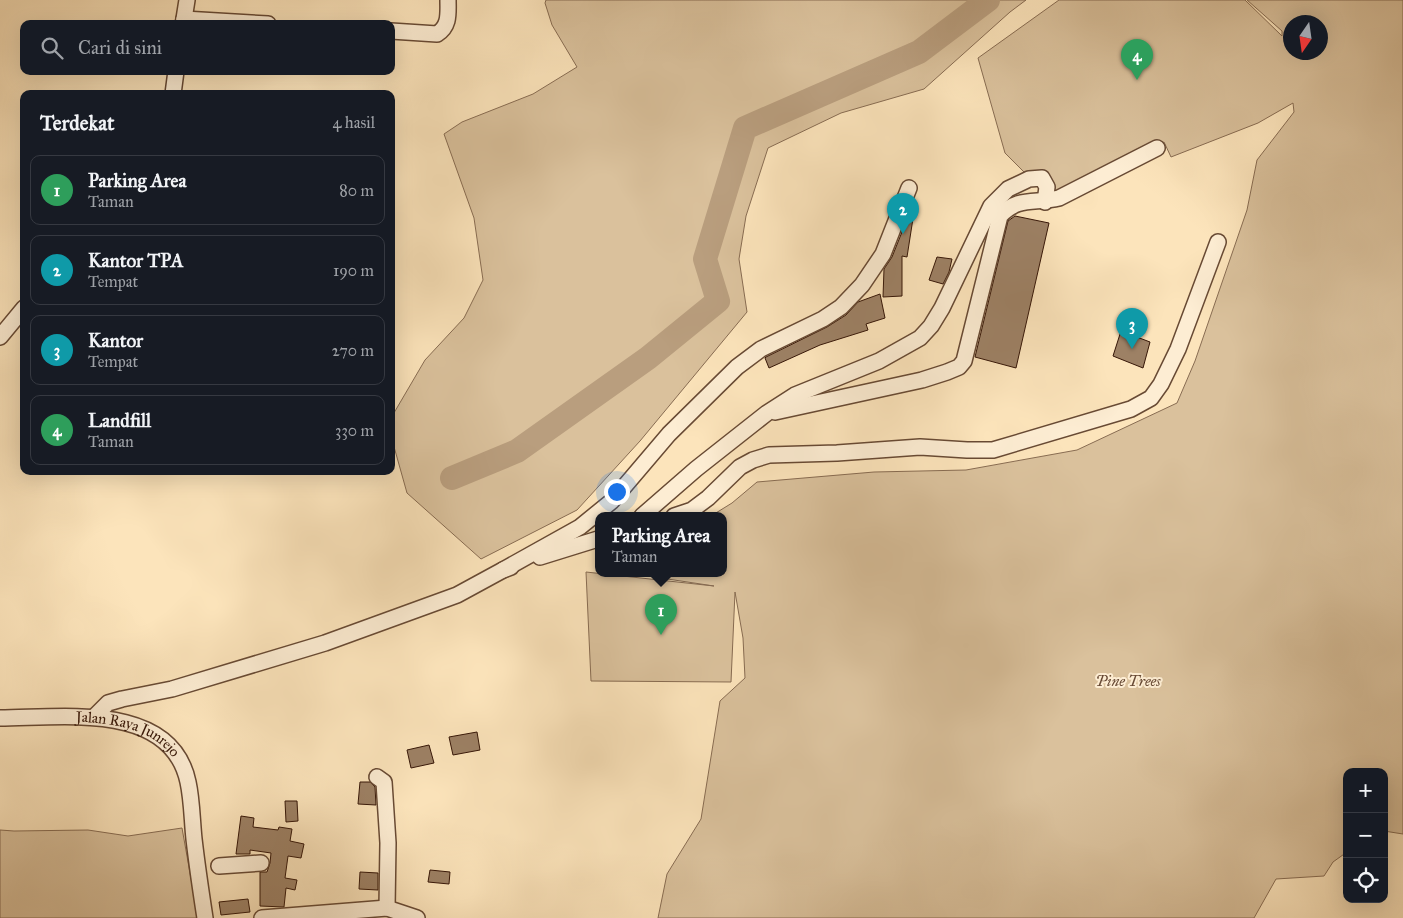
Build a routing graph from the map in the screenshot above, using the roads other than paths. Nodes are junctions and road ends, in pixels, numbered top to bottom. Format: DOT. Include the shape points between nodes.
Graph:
graph roads {
  1 [pos="186,0"];
  2 [pos="448,0"];
  3 [pos="183,20"];
  4 [pos="395,31"];
  5 [pos="175,75"];
  6 [pos="174,90"];
  7 [pos="1157,148"];
  8 [pos="909,188"];
  9 [pos="1045,202"];
  10 [pos="1218,242"];
  11 [pos="20,313"];
  12 [pos="0,337"];
  13 [pos="767,413"];
  14 [pos="598,512"];
  15 [pos="647,512"];
  16 [pos="686,512"];
  17 [pos="595,515"];
  18 [pos="595,540"];
  19 [pos="503,570"];
  20 [pos="0,718"];
  21 [pos="94,718"];
  22 [pos="377,777"];
  23 [pos="261,862"];
  24 [pos="219,866"];
  25 [pos="386,908"];
  26 [pos="205,918"];
  27 [pos="262,918"];
  28 [pos="416,918"];
  1 -- 3 [label="street"];
  2 -- 4 [label="street" via="447,23 443,31 437,34"];
  5 -- 6 [label="street"];
  7 -- 9 [label="street"];
  8 -- 14 [label="street" via="883,254 862,285 841,307 761,349 737,367 669,434"];
  9 -- 13 [label="street" via="1014,204 1000,216 964,361 959,367 922,380"];
  9 -- 13 [label="street" via="1047,187 1042,178 1029,178 1008,189 991,206 942,308 920,338 879,361 795,395"];
  10 -- 16 [label="street" via="1178,349 1161,384 1151,398 1131,409 993,450 920,447 769,456 740,467 708,498"];
  11 -- 12 [label="street"];
  13 -- 15 [label="street"];
  17 -- 19 [label="street" via="580,528"];
  18 -- 19 [label="street"];
  19 -- 21 [label="street" via="457,595 325,643 172,689 108,703"];
  20 -- 21 [label="street, Jalan Raya Junrejo"];
  21 -- 26 [label="street, Jalan Raya Junrejo" via="140,726 159,736 181,764 188,780"];
  22 -- 25 [label="street" via="384,782 388,844"];
  23 -- 24 [label="street"];
  25 -- 27 [label="street"];
  25 -- 28 [label="street"];
}
